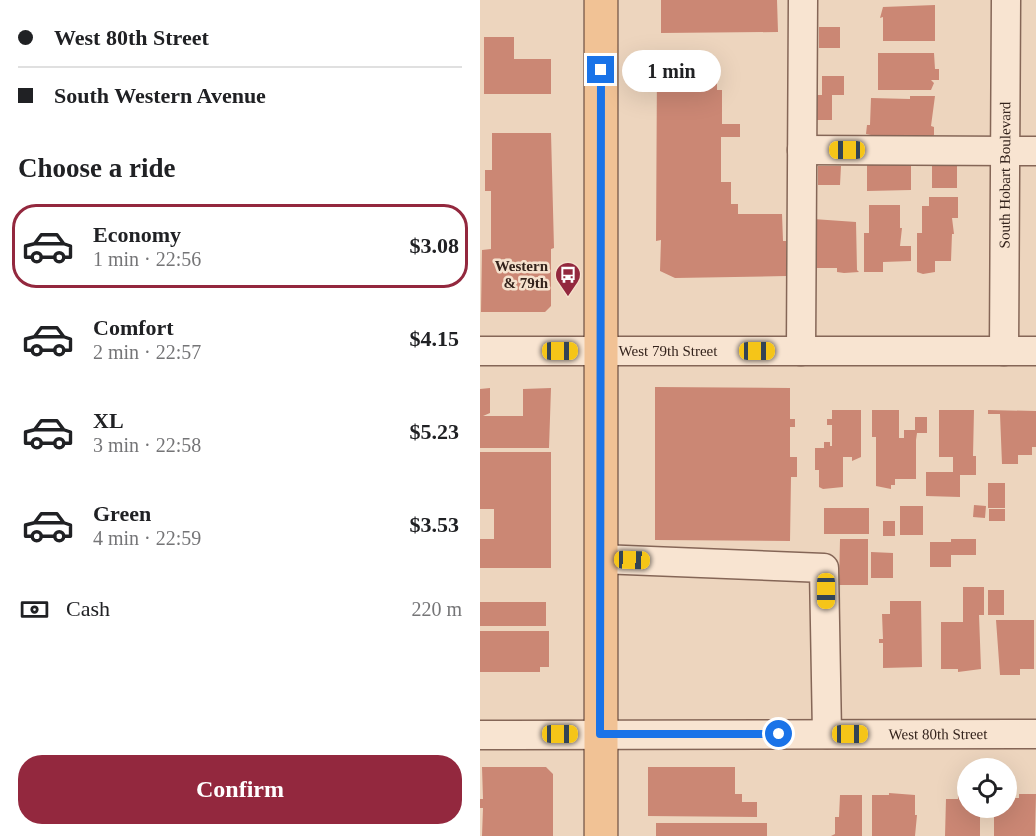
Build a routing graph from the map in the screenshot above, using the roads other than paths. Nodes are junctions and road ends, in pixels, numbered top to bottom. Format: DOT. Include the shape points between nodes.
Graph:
graph roads {
  1 [pos="601,0"];
  2 [pos="803,0"];
  3 [pos="1006,0"];
  4 [pos="802,150"];
  5 [pos="1005,151"];
  6 [pos="1036,151"];
  7 [pos="480,351"];
  8 [pos="600,351"];
  9 [pos="801,351"];
  10 [pos="1004,351"];
  11 [pos="1036,351"];
  12 [pos="600,559"];
  13 [pos="600,734"];
  14 [pos="827,734"];
  15 [pos="1036,734"];
  16 [pos="480,735"];
  17 [pos="601,836"];
  1 -- 8 [label="main road"];
  2 -- 4 [label="street"];
  3 -- 5 [label="street, South Hobart Boulevard"];
  4 -- 5 [label="street"];
  4 -- 9 [label="street"];
  5 -- 6 [label="street"];
  5 -- 10 [label="street, South Hobart Boulevard"];
  7 -- 8 [label="street, West 79th Street"];
  8 -- 9 [label="street, West 79th Street"];
  8 -- 12 [label="main road"];
  9 -- 10 [label="street, West 79th Street"];
  10 -- 11 [label="street, West 79th Street"];
  12 -- 13 [label="main road"];
  12 -- 14 [label="street" via="824,568"];
  13 -- 14 [label="street, West 80th Street"];
  13 -- 16 [label="street, West 80th Street"];
  13 -- 17 [label="main road"];
  14 -- 15 [label="street, West 80th Street"];
}
